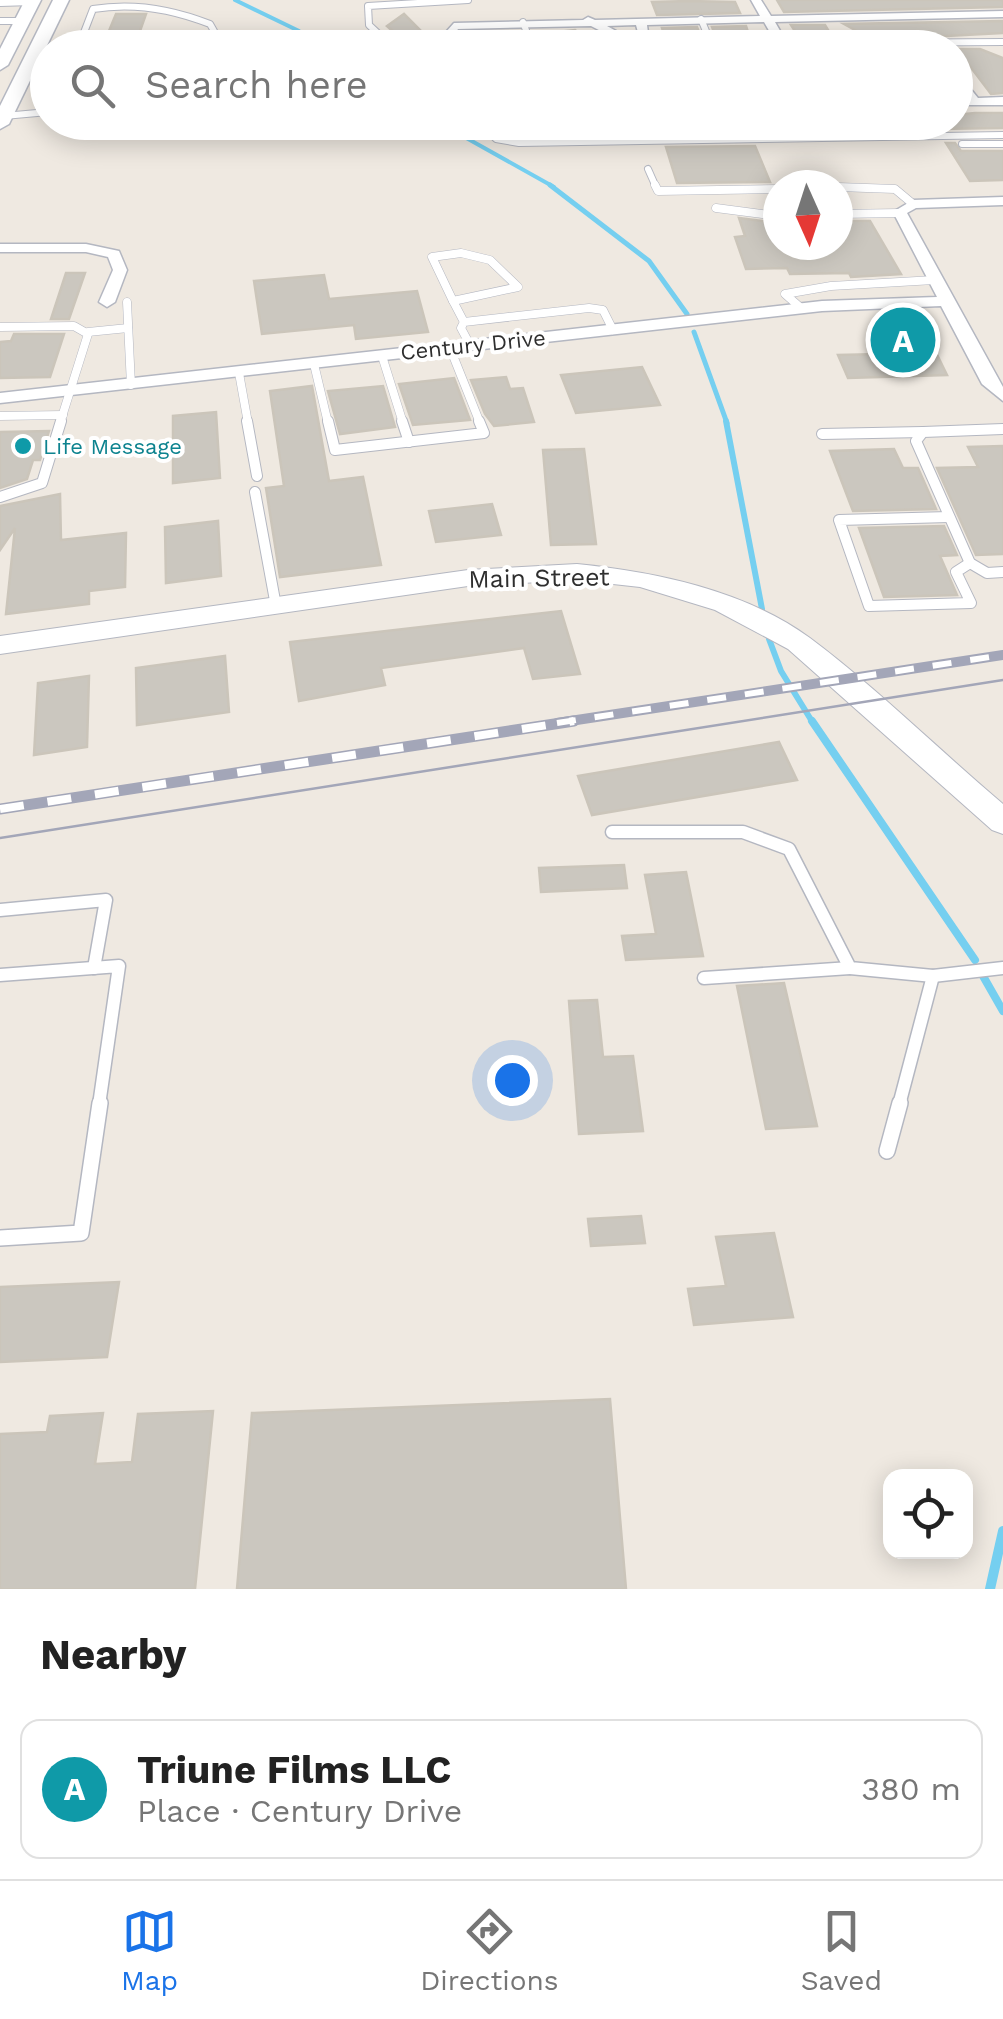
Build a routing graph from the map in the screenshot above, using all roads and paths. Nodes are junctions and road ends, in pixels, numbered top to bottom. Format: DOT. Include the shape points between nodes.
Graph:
graph roads {
  1 [pos="61,0"];
  2 [pos="468,0"];
  3 [pos="756,0"];
  4 [pos="32,1"];
  5 [pos="0,3"];
  6 [pos="1003,14"];
  7 [pos="770,18"];
  8 [pos="701,19"];
  9 [pos="588,20"];
  10 [pos="640,20"];
  11 [pos="0,21"];
  12 [pos="24,21"];
  13 [pos="523,22"];
  14 [pos="50,30"];
  15 [pos="85,30"];
  16 [pos="213,30"];
  17 [pos="375,30"];
  18 [pos="451,30"];
  19 [pos="526,30"];
  20 [pos="606,30"];
  21 [pos="643,30"];
  22 [pos="706,30"];
  23 [pos="776,30"];
  24 [pos="973,42"];
  25 [pos="1003,42"];
  26 [pos="1,60"];
  27 [pos="30,73"];
  28 [pos="973,99"];
  29 [pos="1003,101"];
  30 [pos="975,102"];
  31 [pos="30,115"];
  32 [pos="1,119"];
  33 [pos="973,136"];
  34 [pos="1003,136"];
  35 [pos="502,140"];
  36 [pos="726,140"];
  37 [pos="956,144"];
  38 [pos="1003,144"];
  39 [pos="648,170"];
  40 [pos="853,187"];
  41 [pos="763,189"];
  42 [pos="1003,201"];
  43 [pos="716,208"];
  44 [pos="906,208"];
  45 [pos="853,213"];
  46 [pos="763,214"];
  47 [pos="0,248"];
  48 [pos="934,280"];
  49 [pos="453,301"];
  50 [pos="946,301"];
  51 [pos="107,302"];
  52 [pos="127,302"];
  53 [pos="801,308"];
  54 [pos="464,322"];
  55 [pos="0,327"];
  56 [pos="128,328"];
  57 [pos="613,330"];
  58 [pos="88,332"];
  59 [pos="470,345"];
  60 [pos="450,348"];
  61 [pos="382,356"];
  62 [pos="314,364"];
  63 [pos="239,373"];
  64 [pos="130,385"];
  65 [pos="70,391"];
  66 [pos="1003,396"];
  67 [pos="0,398"];
  68 [pos="63,415"];
  69 [pos="0,416"];
  70 [pos="1003,429"];
  71 [pos="923,432"];
  72 [pos="822,434"];
  73 [pos="408,442"];
  74 [pos="257,476"];
  75 [pos="255,492"];
  76 [pos="0,497"];
  77 [pos="950,517"];
  78 [pos="970,563"];
  79 [pos="1003,572"];
  80 [pos="276,606"];
  81 [pos="0,645"];
  82 [pos="1003,822"];
  83 [pos="612,832"];
  84 [pos="0,910"];
  85 [pos="94,968"];
  86 [pos="850,968"];
  87 [pos="1003,968"];
  88 [pos="0,975"];
  89 [pos="933,976"];
  90 [pos="704,978"];
  91 [pos="888,1151"];
  92 [pos="0,1238"];
  1 -- 14 [label="main road"];
  2 -- 17 [label="lane" via="368,6"];
  3 -- 7 [label="street"];
  4 -- 5 [label="lane"];
  4 -- 12 [label="main road"];
  6 -- 7 [label="street"];
  7 -- 8 [label="street"];
  7 -- 23 [label="street"];
  8 -- 10 [label="street"];
  8 -- 22 [label="lane"];
  9 -- 10 [label="street"];
  9 -- 13 [label="street"];
  9 -- 20 [label="street"];
  10 -- 21 [label="street"];
  11 -- 12 [label="lane"];
  12 -- 26 [label="main road"];
  13 -- 18 [label="street"];
  13 -- 19 [label="lane"];
  15 -- 16 [label="lane" via="93,10 107,3 144,2"];
  24 -- 25 [label="lane"];
  27 -- 32 [label="main road"];
  28 -- 30 [label="street"];
  29 -- 30 [label="street"];
  31 -- 32 [label="lane"];
  33 -- 34 [label="lane"];
  35 -- 36 [label="lane"];
  37 -- 38 [label="lane"];
  39 -- 41 [label="lane" via="658,191"];
  40 -- 44 [label="lane" via="894,188"];
  42 -- 44 [label="street"];
  43 -- 46 [label="lane"];
  44 -- 45 [label="lane"];
  44 -- 48 [label="street"];
  47 -- 51 [label="street" via="114,254 120,270"];
  48 -- 50 [label="street"];
  48 -- 53 [label="lane" via="785,294"];
  49 -- 49 [label="lane" via="432,257 470,251 494,259 518,287"];
  49 -- 54 [label="lane"];
  50 -- 53 [label="street, Century Drive"];
  50 -- 66 [label="street"];
  52 -- 56 [label="lane"];
  53 -- 57 [label="street, Century Drive"];
  54 -- 57 [label="lane" via="589,308 603,310"];
  54 -- 59 [label="lane"];
  55 -- 58 [label="lane" via="74,326"];
  56 -- 58 [label="lane"];
  56 -- 64 [label="lane"];
  57 -- 59 [label="street, Century Drive"];
  58 -- 65 [label="lane"];
  59 -- 60 [label="street, Century Drive"];
  60 -- 61 [label="street, Century Drive"];
  60 -- 73 [label="lane" via="484,433"];
  61 -- 62 [label="street, Century Drive"];
  61 -- 73 [label="lane"];
  62 -- 63 [label="street, Century Drive"];
  62 -- 73 [label="lane" via="335,450"];
  63 -- 64 [label="street, Century Drive"];
  63 -- 74 [label="lane"];
  64 -- 65 [label="street, Century Drive"];
  65 -- 67 [label="street, Century Drive"];
  65 -- 68 [label="lane"];
  68 -- 69 [label="lane"];
  68 -- 76 [label="lane" via="42,483"];
  70 -- 71 [label="lane"];
  71 -- 72 [label="lane"];
  71 -- 77 [label="lane" via="916,441"];
  75 -- 80 [label="lane"];
  77 -- 78 [label="lane"];
  77 -- 78 [label="lane" via="839,520 870,606 971,603 956,572"];
  78 -- 79 [label="lane" via="987,573"];
  80 -- 81 [label="street, Main Street"];
  80 -- 82 [label="street, Main Street" via="530,574 615,575 682,589 798,643"];
  83 -- 86 [label="lane" via="743,832 789,849"];
  84 -- 85 [label="lane" via="106,900"];
  85 -- 88 [label="lane"];
  85 -- 92 [label="lane" via="118,966 81,1233"];
  86 -- 89 [label="lane"];
  86 -- 90 [label="lane"];
  87 -- 89 [label="lane"];
  89 -- 91 [label="lane"];
}
